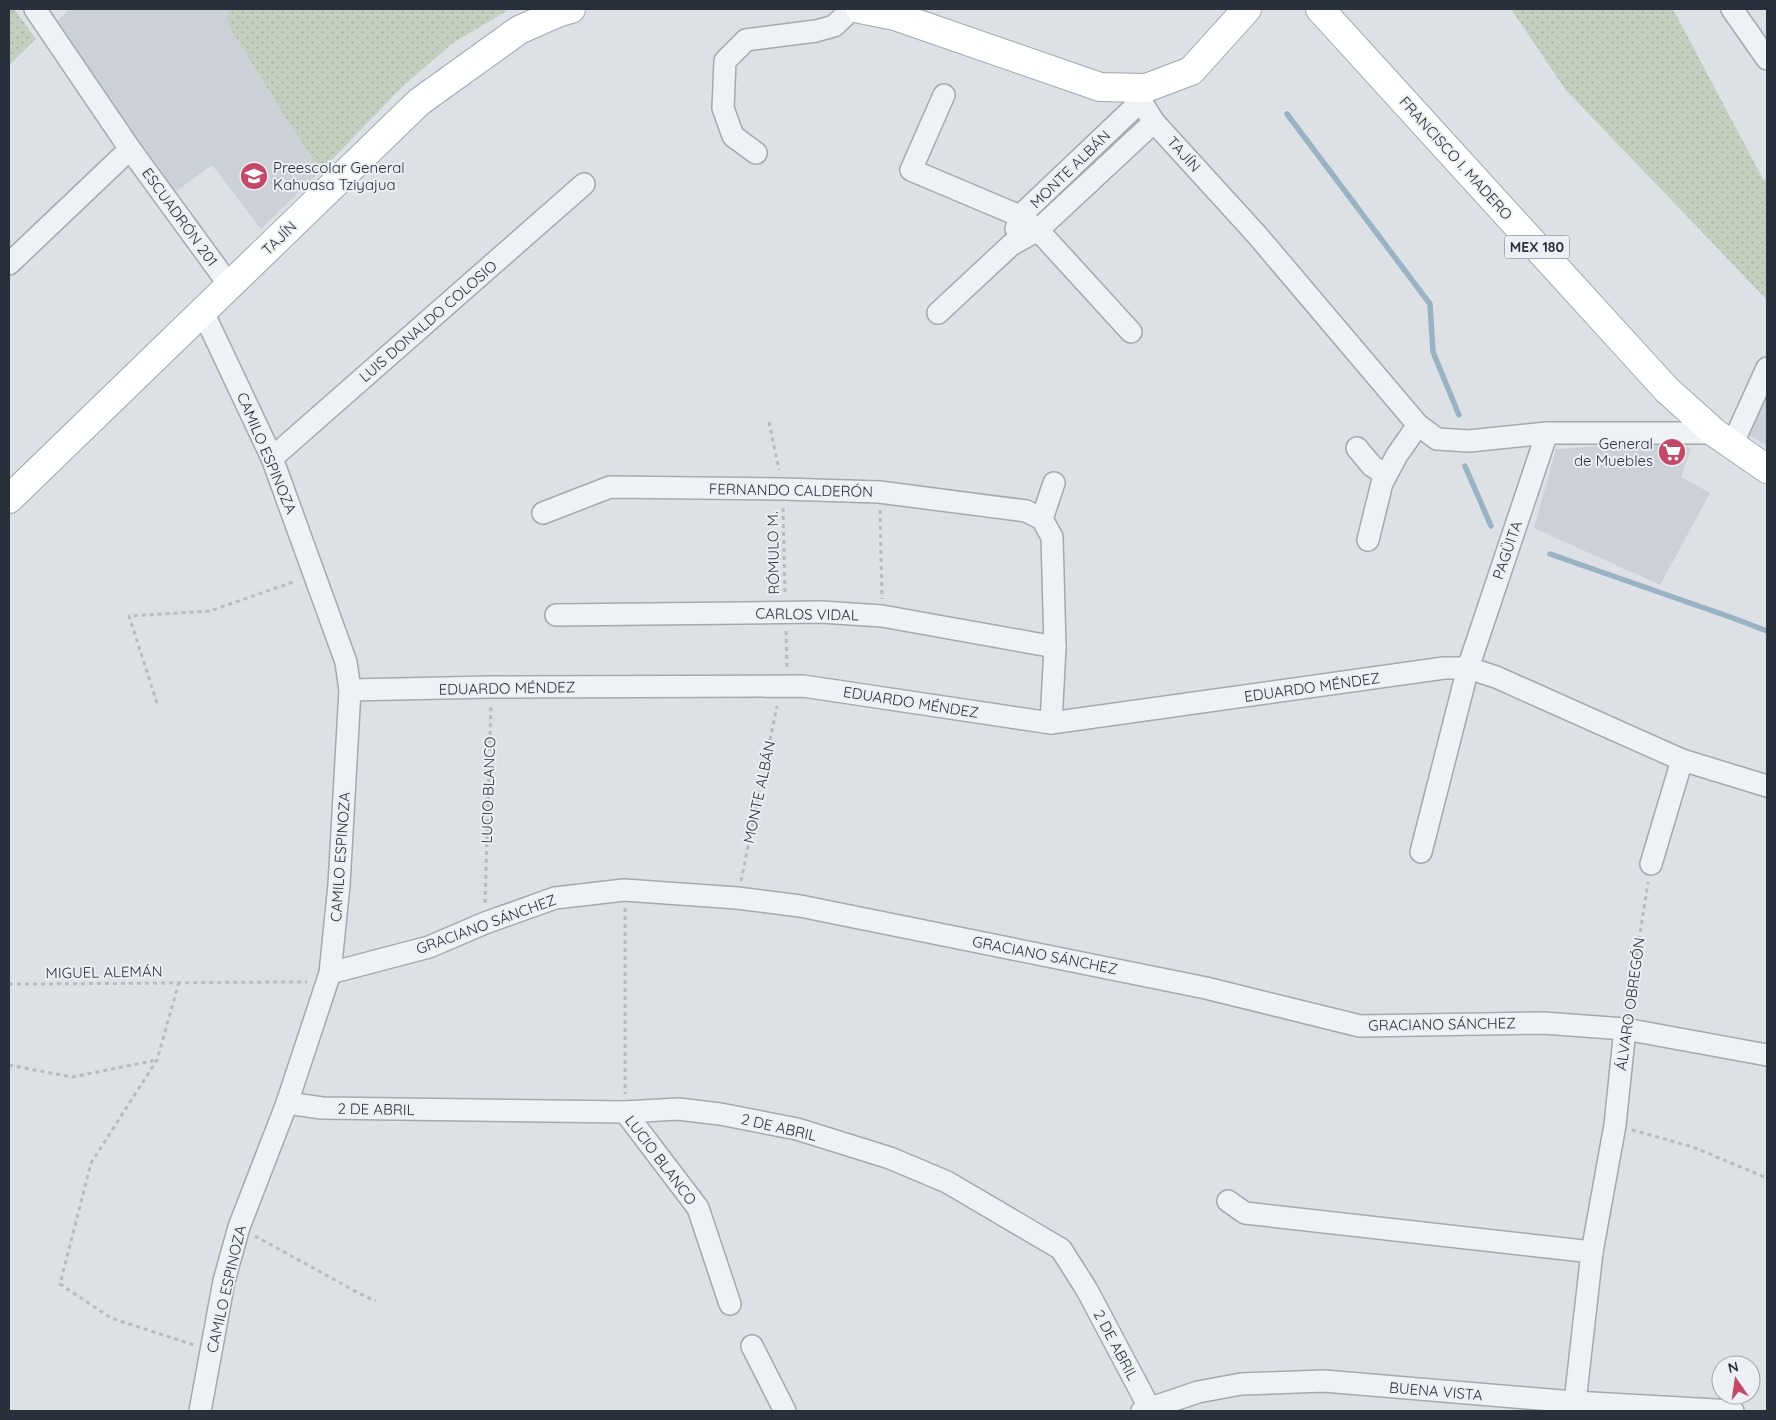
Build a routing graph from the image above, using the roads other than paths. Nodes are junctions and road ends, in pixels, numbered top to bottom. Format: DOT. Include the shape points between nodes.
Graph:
graph roads {
  1 [pos="35,9"];
  2 [pos="571,9"];
  3 [pos="852,9"];
  4 [pos="860,9"];
  5 [pos="1247,9"];
  6 [pos="1320,9"];
  7 [pos="1732,9"];
  8 [pos="1767,60"];
  9 [pos="944,95"];
  10 [pos="1143,95"];
  11 [pos="1154,122"];
  12 [pos="130,149"];
  13 [pos="756,153"];
  14 [pos="1079,160"];
  15 [pos="1093,179"];
  16 [pos="584,184"];
  17 [pos="1020,216"];
  18 [pos="1038,230"];
  19 [pos="1011,245"];
  20 [pos="9,264"];
  21 [pos="230,286"];
  22 [pos="203,312"];
  23 [pos="938,313"];
  24 [pos="1132,332"];
  25 [pos="1767,368"];
  26 [pos="1418,425"];
  27 [pos="1547,433"];
  28 [pos="1724,439"];
  29 [pos="1357,448"];
  30 [pos="272,458"];
  31 [pos="1767,470"];
  32 [pos="1386,475"];
  33 [pos="1054,483"];
  34 [pos="9,499"];
  35 [pos="543,513"];
  36 [pos="1042,519"];
  37 [pos="1368,540"];
  38 [pos="556,615"];
  39 [pos="1055,647"];
  40 [pos="1468,668"];
  41 [pos="350,690"];
  42 [pos="1052,723"];
  43 [pos="1682,760"];
  44 [pos="1767,786"];
  45 [pos="1421,852"];
  46 [pos="1651,864"];
  47 [pos="329,978"];
  48 [pos="1625,1029"];
  49 [pos="1767,1055"];
  50 [pos="287,1103"];
  51 [pos="625,1112"];
  52 [pos="1228,1201"];
  53 [pos="1592,1252"];
  54 [pos="730,1304"];
  55 [pos="752,1346"];
  56 [pos="1574,1407"];
  57 [pos="1147,1410"];
  58 [pos="200,1411"];
  59 [pos="786,1411"];
  60 [pos="1733,1411"];
  1 -- 12 [label="street, ESCUADRÓN 201"];
  2 -- 21 [label="main road, TAJÍN" via="519,30 419,102"];
  3 -- 13 [label="street" via="834,26 746,40 725,61 723,108 732,136"];
  4 -- 10 [label="main road" via="895,16 1100,87"];
  5 -- 10 [label="main road, MONTE ALBÁN" via="1191,72"];
  6 -- 28 [label="main road, FRANCISCO I. MADERO / MEX 180" via="1667,390"];
  7 -- 8 [label="street"];
  9 -- 17 [label="street" via="911,170"];
  10 -- 11 [label="street, TAJÍN"];
  10 -- 14 [label="street, MONTE ALBÁN"];
  11 -- 15 [label="street, MONTE ALBÁN"];
  11 -- 26 [label="street, TAJÍN" via="1257,235"];
  12 -- 20 [label="street"];
  12 -- 21 [label="street, ESCUADRÓN 201"];
  14 -- 15 [label="street"];
  14 -- 17 [label="street, MONTE ALBÁN"];
  15 -- 18 [label="street, MONTE ALBÁN"];
  16 -- 30 [label="street, LUIS DONALDO COLOSIO"];
  17 -- 18 [label="street"];
  17 -- 19 [label="street, MONTE ALBÁN"];
  18 -- 19 [label="street, MONTE ALBÁN"];
  18 -- 24 [label="street"];
  19 -- 23 [label="street, MONTE ALBÁN"];
  21 -- 22 [label="main road, TAJÍN"];
  22 -- 30 [label="street, CAMILO ESPINOZA"];
  22 -- 34 [label="main road, TAJÍN"];
  25 -- 28 [label="street"];
  26 -- 27 [label="street, TAJÍN" via="1437,440 1469,441"];
  26 -- 32 [label="street"];
  27 -- 28 [label="street"];
  27 -- 40 [label="street, PAGÜITA"];
  28 -- 31 [label="main road, FRANCISCO I. MADERO / MEX 180"];
  29 -- 32 [label="street" via="1372,466"];
  30 -- 41 [label="street, CAMILO ESPINOZA" via="346,662"];
  32 -- 37 [label="street"];
  33 -- 36 [label="street"];
  35 -- 36 [label="street, FERNANDO CALDERÓN" via="610,487 783,489 879,492 1026,511"];
  36 -- 39 [label="street" via="1052,537"];
  38 -- 39 [label="street, CARLOS VIDAL" via="821,612 882,616"];
  39 -- 42 [label="street"];
  40 -- 42 [label="street, EDUARDO MÉNDEZ" via="1444,668"];
  40 -- 43 [label="street, EDUARDO MÉNDEZ" via="1496,677"];
  40 -- 45 [label="street"];
  41 -- 42 [label="street, EDUARDO MÉNDEZ" via="785,685"];
  41 -- 47 [label="street, CAMILO ESPINOZA" via="339,885"];
  43 -- 44 [label="street, EDUARDO MÉNDEZ"];
  43 -- 46 [label="street"];
  47 -- 48 [label="street, GRACIANO SÁNCHEZ" via="429,947 555,898 624,890 800,906 1196,986 1360,1026 1543,1023"];
  47 -- 50 [label="street, CAMILO ESPINOZA"];
  48 -- 49 [label="street, GRACIANO SÁNCHEZ"];
  48 -- 53 [label="street, ÁLVARO OBREGÓN" via="1614,1125"];
  50 -- 51 [label="street, 2 DE ABRIL" via="322,1108"];
  50 -- 58 [label="street, CAMILO ESPINOZA" via="239,1228 224,1281"];
  51 -- 54 [label="street, LUCIO BLANCO" via="698,1208"];
  51 -- 57 [label="street, 2 DE ABRIL" via="678,1109 797,1129 890,1158 947,1182 1061,1249 1087,1290"];
  52 -- 53 [label="street" via="1245,1213"];
  53 -- 56 [label="street, ÁLVARO OBREGÓN"];
  55 -- 59 [label="street"];
  56 -- 57 [label="street, BUENA VISTA" via="1324,1381 1241,1384 1198,1392"];
  56 -- 60 [label="street, BUENA VISTA"];
}
